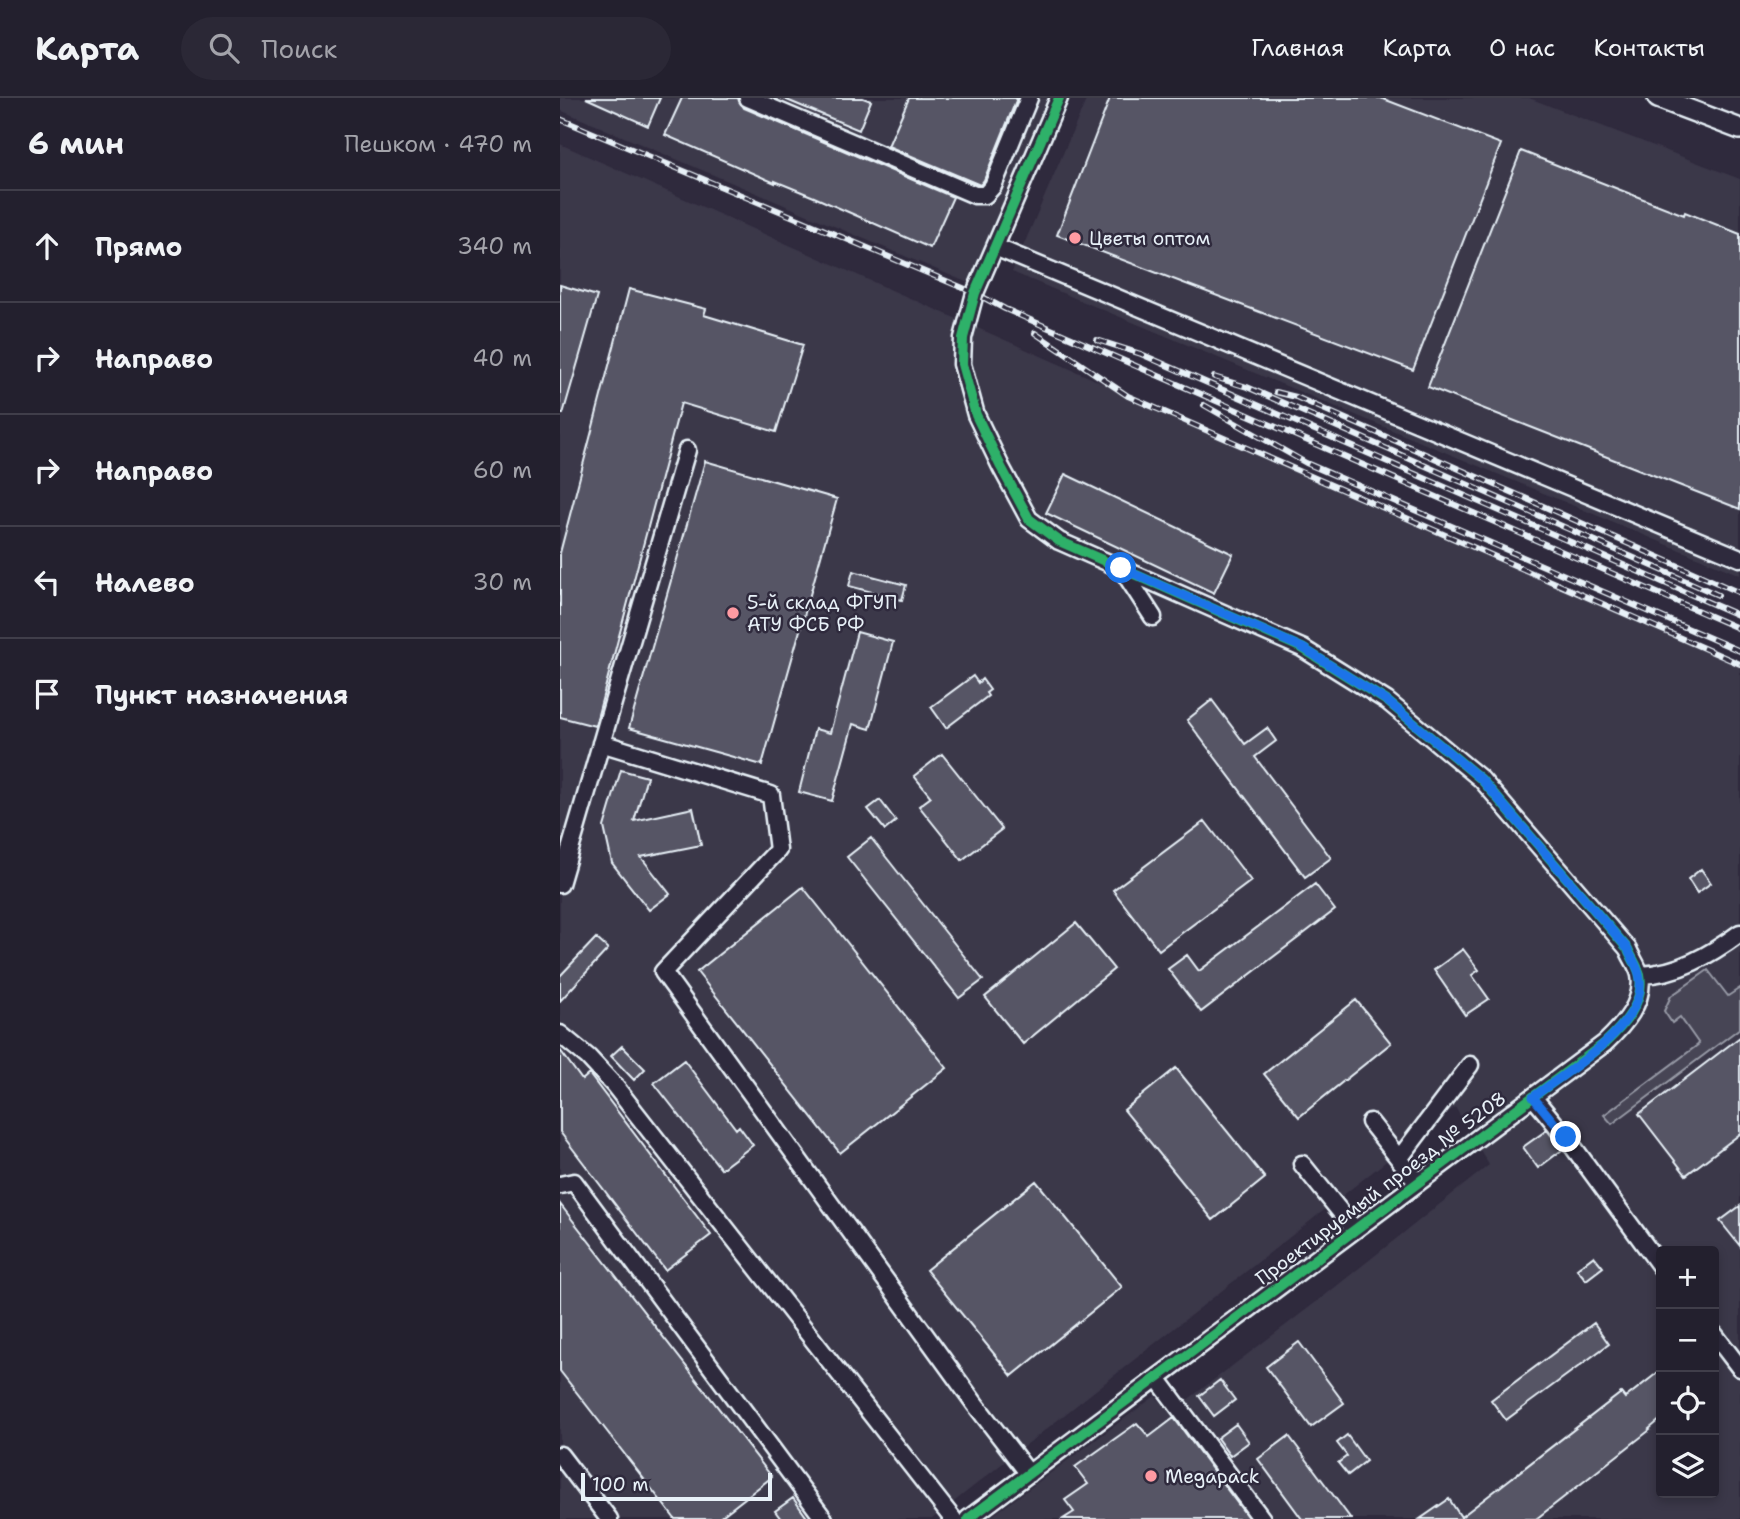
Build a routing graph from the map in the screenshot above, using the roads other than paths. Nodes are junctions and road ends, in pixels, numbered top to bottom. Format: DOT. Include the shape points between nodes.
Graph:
graph roads {
  1 [pos="748,98"];
  2 [pos="1029,98"];
  3 [pos="1059,98"];
  4 [pos="1658,98"];
  5 [pos="1689,98"];
  6 [pos="1740,118"];
  7 [pos="1740,129"];
  8 [pos="995,247"];
  9 [pos="687,450"];
  10 [pos="1740,558"];
  11 [pos="1121,568"];
  12 [pos="1153,617"];
  13 [pos="601,743"];
  14 [pos="560,884"];
  15 [pos="1740,933"];
  16 [pos="1640,975"];
  17 [pos="560,1034"];
  18 [pos="1470,1065"];
  19 [pos="1533,1097"];
  20 [pos="1370,1122"];
  21 [pos="1399,1159"];
  22 [pos="1302,1164"];
  23 [pos="1418,1183"];
  24 [pos="560,1185"];
  25 [pos="1355,1230"];
  26 [pos="1656,1260"];
  27 [pos="1719,1341"];
  28 [pos="1740,1368"];
  29 [pos="1157,1378"];
  30 [pos="560,1455"];
  31 [pos="1029,1474"];
  32 [pos="608,1519"];
  33 [pos="824,1519"];
  34 [pos="953,1519"];
  35 [pos="968,1519"];
  36 [pos="1262,1519"];
  1 -- 2 [label="street" via="975,195 985,195 993,186"];
  3 -- 8 [label="street"];
  4 -- 7 [label="main road"];
  5 -- 6 [label="main road"];
  8 -- 10 [label="street"];
  8 -- 11 [label="street" via="975,293 963,338 962,364 976,415 1029,519 1059,541"];
  9 -- 13 [label="street"];
  11 -- 12 [label="street"];
  11 -- 16 [label="street" via="1303,648 1387,701 1481,779 1628,949"];
  13 -- 14 [label="street"];
  13 -- 31 [label="street" via="771,795 778,850 663,972"];
  15 -- 16 [label="street" via="1701,959 1658,974"];
  16 -- 19 [label="street, Проектируемый проезд № 5208" via="1638,999 1626,1023"];
  17 -- 34 [label="street" via="614,1085"];
  18 -- 21 [label="street"];
  19 -- 23 [label="street, Проектируемый проезд № 5208"];
  19 -- 26 [label="street"];
  20 -- 21 [label="street"];
  21 -- 23 [label="street"];
  22 -- 25 [label="street"];
  23 -- 25 [label="street, Проектируемый проезд № 5208"];
  24 -- 33 [label="street" via="573,1182"];
  25 -- 29 [label="street, Проектируемый проезд № 5208"];
  27 -- 28 [label="street"];
  29 -- 31 [label="street, Проектируемый проезд № 5208"];
  29 -- 36 [label="street"];
  30 -- 32 [label="street"];
  31 -- 35 [label="street, Проектируемый проезд № 5208"];
}
